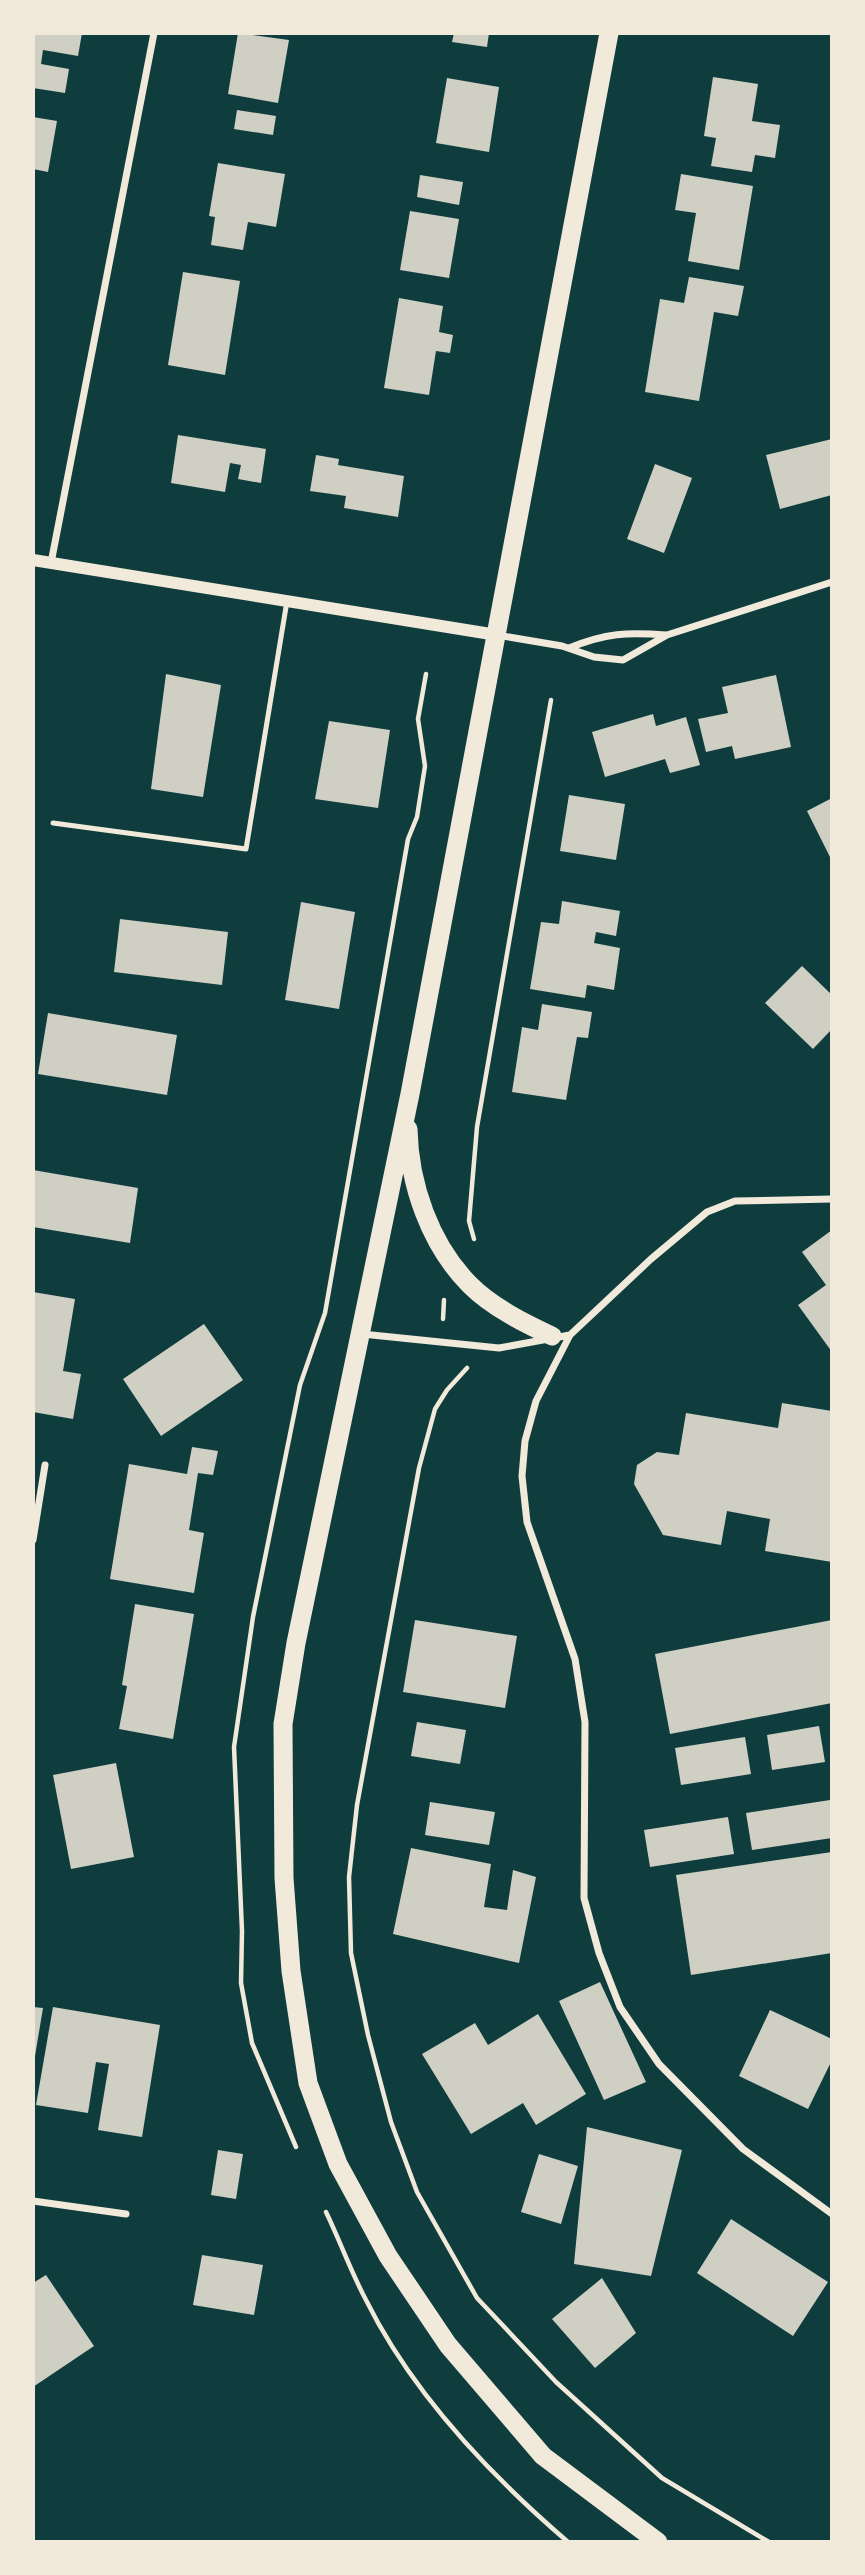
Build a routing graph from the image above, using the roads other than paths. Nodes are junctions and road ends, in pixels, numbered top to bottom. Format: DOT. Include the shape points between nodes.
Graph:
graph roads {
  1 [pos="155,33"];
  2 [pos="609,33"];
  3 [pos="33,560"];
  4 [pos="51,563"];
  5 [pos="832,582"];
  6 [pos="287,601"];
  7 [pos="497,635"];
  8 [pos="667,635"];
  9 [pos="569,648"];
  10 [pos="53,823"];
  11 [pos="407,1107"];
  12 [pos="832,1199"];
  13 [pos="360,1334"];
  14 [pos="561,1336"];
  15 [pos="46,1465"];
  16 [pos="33,1540"];
  17 [pos="33,2201"];
  18 [pos="126,2214"];
  19 [pos="832,2214"];
  20 [pos="658,2542"];
  1 -- 4 [label="street"];
  2 -- 7 [label="highway"];
  3 -- 4 [label="street"];
  4 -- 6 [label="street"];
  5 -- 8 [label="street"];
  6 -- 7 [label="street"];
  6 -- 10 [label="lane" via="246,849"];
  7 -- 9 [label="street"];
  7 -- 11 [label="highway"];
  8 -- 9 [label="street" via="624,632"];
  8 -- 9 [label="street" via="623,660"];
  11 -- 13 [label="highway"];
  11 -- 14 [label="highway" via="423,1212 432,1233 470,1286 518,1320"];
  12 -- 14 [label="street" via="735,1201 707,1212"];
  13 -- 14 [label="street" via="499,1348"];
  13 -- 20 [label="highway" via="283,1724 284,1878 291,1971 308,2083 344,2176 388,2256 448,2345 543,2456"];
  14 -- 19 [label="street" via="536,1401 522,1476 527,1522 575,1659 586,1722 584,1898 598,1952 620,2007 659,2064 743,2149"];
  15 -- 16 [label="street"];
  17 -- 18 [label="street"];
}
